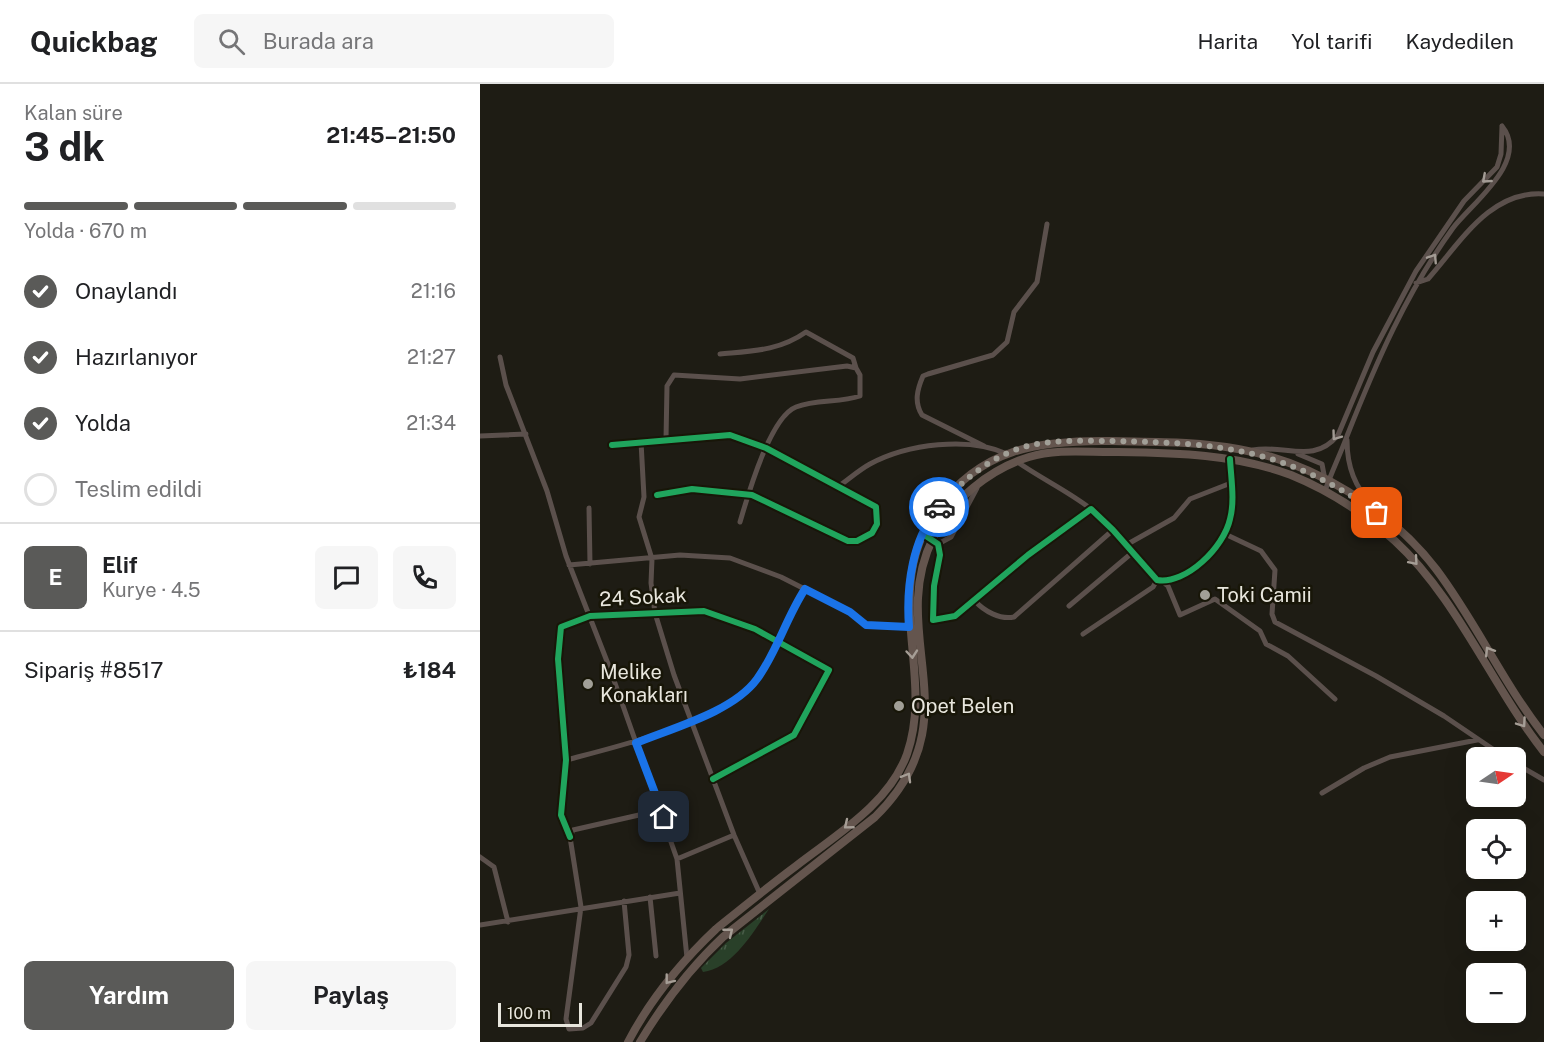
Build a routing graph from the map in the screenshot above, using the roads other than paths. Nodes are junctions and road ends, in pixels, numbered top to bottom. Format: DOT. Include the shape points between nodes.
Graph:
graph roads {
  1 [pos="1544,194"];
  2 [pos="1047,224"];
  3 [pos="1417,283"];
  4 [pos="1408,284"];
  5 [pos="720,354"];
  6 [pos="500,357"];
  7 [pos="856,368"];
  8 [pos="526,434"];
  9 [pos="1347,435"];
  10 [pos="480,436"];
  11 [pos="666,438"];
  12 [pos="641,442"];
  13 [pos="612,445"];
  14 [pos="984,446"];
  15 [pos="766,448"];
  16 [pos="1248,451"];
  17 [pos="1007,453"];
  18 [pos="1297,453"];
  19 [pos="1230,459"];
  20 [pos="1016,461"];
  21 [pos="1327,480"];
  22 [pos="979,482"];
  23 [pos="1231,483"];
  24 [pos="839,486"];
  25 [pos="1324,491"];
  26 [pos="657,495"];
  27 [pos="748,495"];
  28 [pos="589,508"];
  29 [pos="1091,509"];
  30 [pos="1377,513"];
  31 [pos="740,522"];
  32 [pos="1113,530"];
  33 [pos="923,534"];
  34 [pos="1225,534"];
  35 [pos="935,541"];
  36 [pos="1126,545"];
  37 [pos="1133,552"];
  38 [pos="652,558"];
  39 [pos="590,564"];
  40 [pos="569,566"];
  41 [pos="1159,580"];
  42 [pos="805,589"];
  43 [pos="975,601"];
  44 [pos="1069,606"];
  45 [pos="655,613"];
  46 [pos="590,616"];
  47 [pos="909,627"];
  48 [pos="1083,634"];
  49 [pos="777,640"];
  50 [pos="1335,699"];
  51 [pos="692,721"];
  52 [pos="1544,735"];
  53 [pos="1477,740"];
  54 [pos="636,743"];
  55 [pos="1488,747"];
  56 [pos="1544,752"];
  57 [pos="566,760"];
  58 [pos="1526,769"];
  59 [pos="713,779"];
  60 [pos="1544,780"];
  61 [pos="1322,793"];
  62 [pos="661,810"];
  63 [pos="734,835"];
  64 [pos="570,837"];
  65 [pos="480,857"];
  66 [pos="677,860"];
  67 [pos="680,893"];
  68 [pos="760,894"];
  69 [pos="650,897"];
  70 [pos="624,901"];
  71 [pos="581,907"];
  72 [pos="508,922"];
  73 [pos="480,925"];
  74 [pos="656,956"];
  75 [pos="687,958"];
  76 [pos="628,1042"];
  77 [pos="640,1042"];
  1 -- 3 [label="street" via="1509,198 1488,210 1428,279"];
  2 -- 14 [label="street" via="1037,282 1014,312 1002,350 923,376 920,383 917,406 922,415"];
  3 -- 4 [label="street"];
  3 -- 4 [label="street, one-way" via="1466,211 1504,169 1509,142 1502,126 1501,154 1494,172 1456,210"];
  3 -- 9 [label="street" via="1382,350"];
  4 -- 18 [label="street, one-way" via="1365,369 1338,435 1319,451"];
  5 -- 7 [label="street" via="766,350 789,343 806,332 853,358"];
  6 -- 8 [label="street" via="506,385"];
  7 -- 11 [label="street" via="740,379 675,375 667,386"];
  7 -- 15 [label="street" via="860,396 789,410"];
  8 -- 10 [label="street"];
  8 -- 40 [label="street"];
  9 -- 21 [label="street"];
  9 -- 30 [label="street" via="1351,471"];
  11 -- 12 [label="street"];
  11 -- 15 [label="street" via="730,435"];
  12 -- 13 [label="street"];
  12 -- 38 [label="street" via="644,497 639,517"];
  14 -- 17 [label="street"];
  14 -- 24 [label="street" via="941,445 899,454 871,464"];
  15 -- 24 [label="street"];
  15 -- 27 [label="street"];
  16 -- 17 [label="highway" via="1197,444 1085,441 1031,445"];
  16 -- 18 [label="street" via="1267,448"];
  16 -- 21 [label="highway"];
  17 -- 33 [label="highway" via="954,490"];
  18 -- 21 [label="street" via="1322,464"];
  19 -- 20 [label="highway" via="1197,454 1085,452 1034,455"];
  19 -- 23 [label="street"];
  19 -- 25 [label="highway" via="1293,476"];
  20 -- 22 [label="highway"];
  20 -- 29 [label="street"];
  21 -- 25 [label="street"];
  21 -- 30 [label="highway"];
  22 -- 35 [label="highway" via="945,518"];
  22 -- 35 [label="street" via="951,537"];
  23 -- 34 [label="street" via="1231,516"];
  23 -- 36 [label="street" via="1190,500 1174,518"];
  24 -- 27 [label="street" via="876,507 877,524 866,538 848,541"];
  25 -- 56 [label="highway, one-way" via="1393,539 1427,575 1522,725"];
  26 -- 27 [label="street" via="692,489"];
  27 -- 31 [label="street"];
  28 -- 39 [label="street"];
  29 -- 32 [label="street"];
  29 -- 43 [label="street" via="1028,555"];
  52 -- 30 [label="highway, one-way" via="1436,569"];
  32 -- 36 [label="street"];
  32 -- 43 [label="street" via="1014,617 987,611"];
  33 -- 35 [label="street"];
  33 -- 47 [label="highway" via="910,582"];
  34 -- 41 [label="street" via="1189,574"];
  34 -- 53 [label="street" via="1261,551 1275,570 1275,622 1376,676"];
  35 -- 43 [label="street" via="940,555 933,620 955,616"];
  77 -- 35 [label="highway, one-way" via="700,958 874,817 904,782 924,730 926,706 918,607 923,568"];
  36 -- 37 [label="street"];
  37 -- 41 [label="street"];
  37 -- 44 [label="street"];
  38 -- 39 [label="street"];
  38 -- 42 [label="street" via="729,558"];
  38 -- 45 [label="street"];
  39 -- 40 [label="street"];
  40 -- 46 [label="street"];
  41 -- 48 [label="street"];
  41 -- 50 [label="street" via="1168,586 1180,615 1215,599 1260,631 1266,644 1288,656"];
  42 -- 47 [label="street" via="850,612 866,625"];
  42 -- 49 [label="street"];
  45 -- 46 [label="street, 24 Sokak"];
  45 -- 49 [label="street, 24 Sokak" via="704,611"];
  45 -- 51 [label="street"];
  46 -- 54 [label="street"];
  46 -- 57 [label="street, 24 Sokak" via="561,627 558,659"];
  47 -- 68 [label="highway, one-way" via="913,729 895,776 867,809"];
  49 -- 51 [label="street" via="770,658 746,692"];
  49 -- 59 [label="street, 24 Sokak" via="828,670 794,735"];
  51 -- 54 [label="street"];
  51 -- 59 [label="street"];
  53 -- 55 [label="street"];
  53 -- 61 [label="street" via="1390,757"];
  54 -- 57 [label="street"];
  54 -- 62 [label="street"];
  57 -- 64 [label="street" via="561,815"];
  58 -- 60 [label="street"];
  59 -- 63 [label="street"];
  62 -- 64 [label="street" via="573,830"];
  62 -- 66 [label="street"];
  63 -- 66 [label="street"];
  63 -- 68 [label="street"];
  64 -- 71 [label="street"];
  65 -- 72 [label="street" via="494,867"];
  66 -- 67 [label="street"];
  67 -- 69 [label="street"];
  67 -- 75 [label="street"];
  68 -- 75 [label="highway"];
  69 -- 70 [label="street"];
  69 -- 74 [label="street"];
  70 -- 71 [label="street"];
  70 -- 71 [label="street" via="629,955 626,967 591,1023 574,1030 569,1029 567,1019"];
  71 -- 72 [label="street"];
  72 -- 73 [label="street"];
  75 -- 76 [label="highway, one-way"];
}
